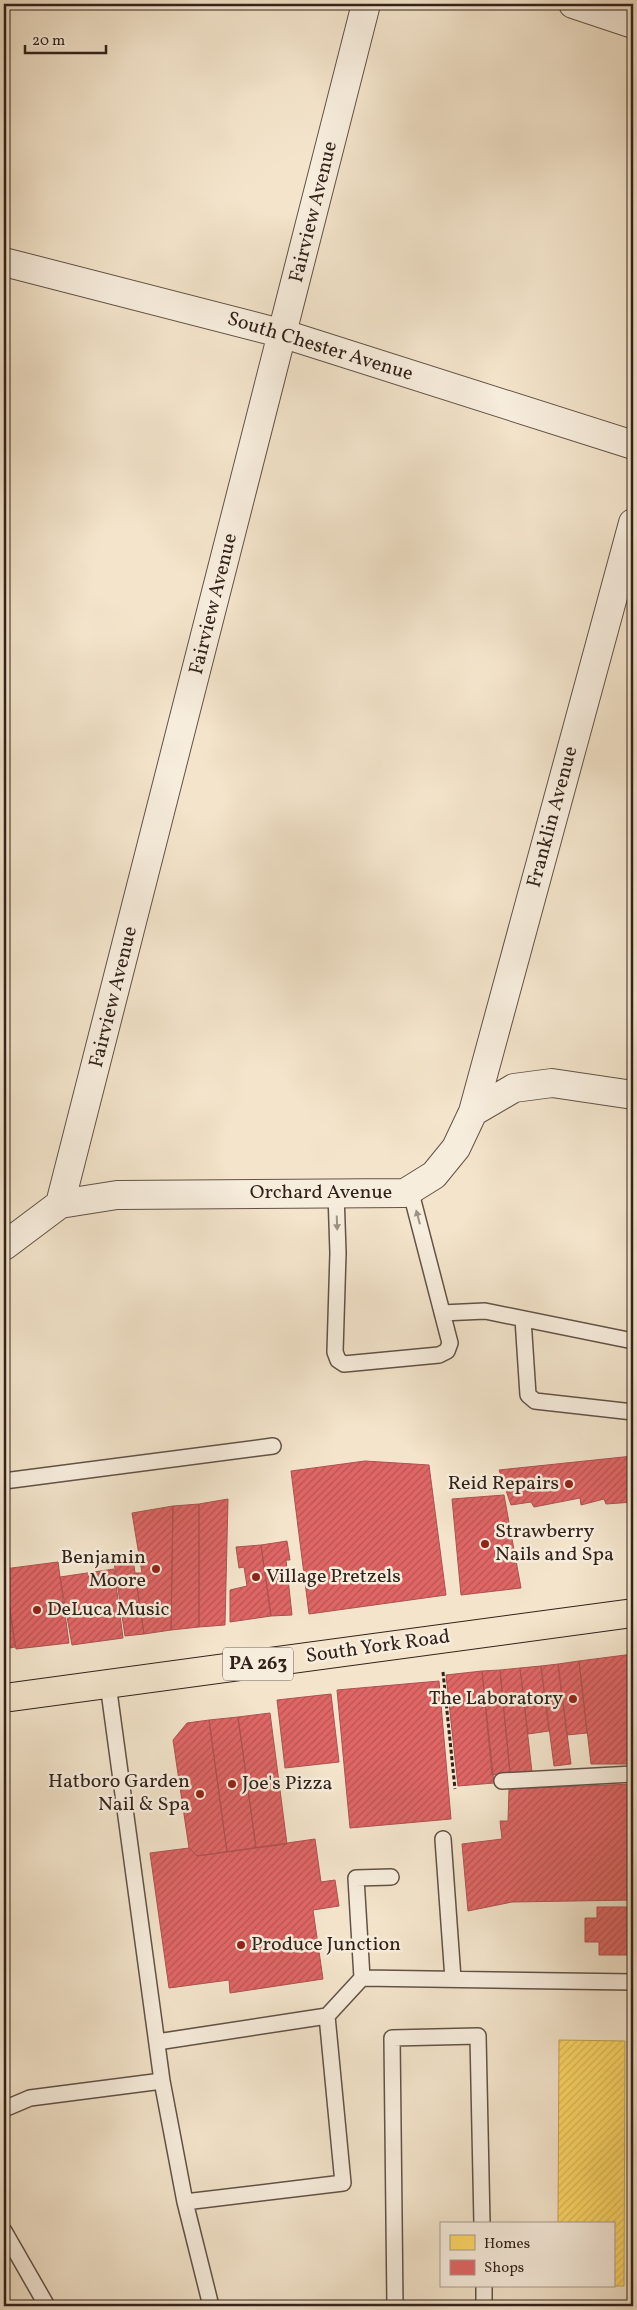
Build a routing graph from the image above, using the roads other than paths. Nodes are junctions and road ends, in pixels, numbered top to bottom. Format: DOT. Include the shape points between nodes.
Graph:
graph roads {
  1 [pos="366,4"];
  2 [pos="573,4"];
  3 [pos="633,24"];
  4 [pos="4,262"];
  5 [pos="284,334"];
  6 [pos="633,445"];
  7 [pos="633,523"];
  8 [pos="633,1095"];
  9 [pos="473,1112"];
  10 [pos="410,1190"];
  11 [pos="336,1193"];
  12 [pos="60,1204"];
  13 [pos="4,1246"];
  14 [pos="442,1313"];
  15 [pos="523,1319"];
  16 [pos="633,1341"];
  17 [pos="633,1412"];
  18 [pos="273,1446"];
  19 [pos="4,1481"];
  20 [pos="633,1613"];
  21 [pos="108,1684"];
  22 [pos="4,1698"];
  23 [pos="633,1774"];
  24 [pos="502,1781"];
  25 [pos="443,1839"];
  26 [pos="391,1877"];
  27 [pos="362,1978"];
  28 [pos="453,1979"];
  29 [pos="633,1982"];
  30 [pos="327,2016"];
  31 [pos="157,2042"];
  32 [pos="162,2081"];
  33 [pos="4,2109"];
  34 [pos="185,2202"];
  35 [pos="482,2222"];
  36 [pos="4,2231"];
  37 [pos="484,2288"];
  38 [pos="47,2306"];
  39 [pos="210,2306"];
  40 [pos="395,2306"];
  41 [pos="484,2306"];
  1 -- 5 [label="street, Fairview Avenue"];
  2 -- 3 [label="street"];
  4 -- 5 [label="street, South Chester Avenue"];
  5 -- 6 [label="street, South Chester Avenue"];
  5 -- 12 [label="street, Fairview Avenue"];
  7 -- 9 [label="street, Franklin Avenue"];
  8 -- 9 [label="street" via="552,1082 514,1088"];
  9 -- 10 [label="street, Orchard Avenue" via="456,1148 434,1175"];
  10 -- 11 [label="street, Orchard Avenue" via="405,1193"];
  14 -- 10 [label="lane, one-way"];
  11 -- 12 [label="street, Orchard Avenue" via="117,1195"];
  11 -- 14 [label="lane, one-way" via="335,1352 338,1360 344,1364 439,1355 447,1351 450,1343"];
  12 -- 13 [label="street, Orchard Avenue"];
  14 -- 15 [label="lane" via="485,1311"];
  15 -- 16 [label="lane"];
  15 -- 17 [label="lane" via="528,1395 535,1401"];
  18 -- 19 [label="lane"];
  20 -- 21 [label="highway, South York Road / PA 263"];
  21 -- 22 [label="highway, South York Road / PA 263"];
  21 -- 31 [label="lane"];
  23 -- 24 [label="lane"];
  25 -- 28 [label="lane"];
  26 -- 27 [label="lane" via="356,1878"];
  27 -- 28 [label="lane"];
  27 -- 30 [label="lane"];
  28 -- 29 [label="lane"];
  30 -- 31 [label="lane"];
  30 -- 34 [label="lane" via="342,2183"];
  31 -- 32 [label="lane"];
  32 -- 33 [label="lane" via="30,2098"];
  32 -- 34 [label="lane"];
  34 -- 39 [label="lane"];
  35 -- 40 [label="lane" via="478,2036 392,2038"];
  36 -- 38 [label="lane"];
  37 -- 41 [label="lane"];
}
